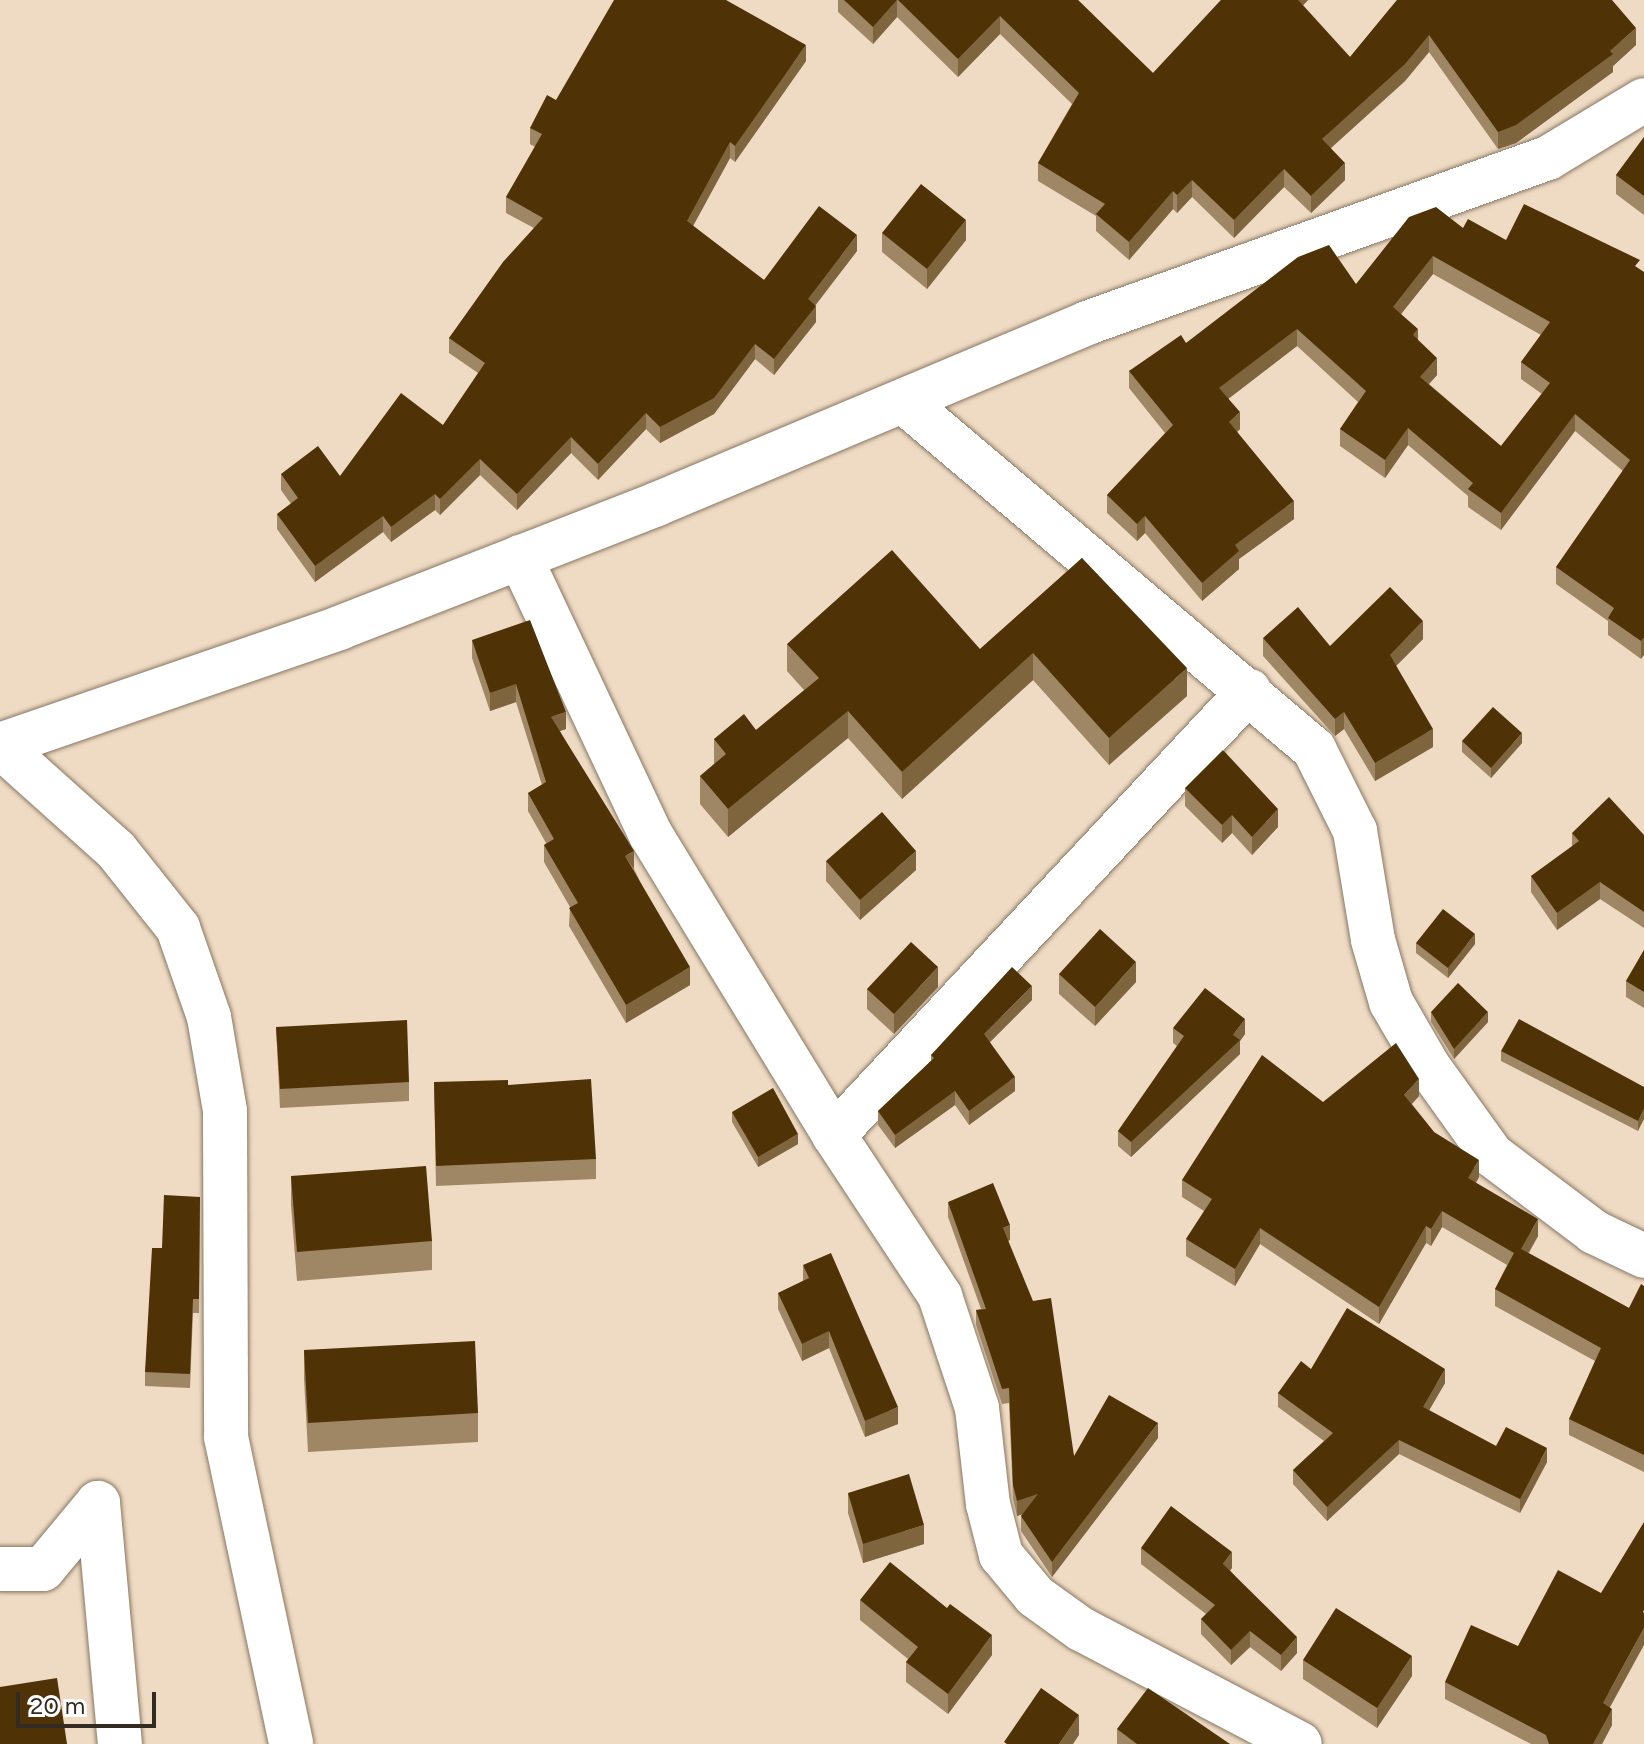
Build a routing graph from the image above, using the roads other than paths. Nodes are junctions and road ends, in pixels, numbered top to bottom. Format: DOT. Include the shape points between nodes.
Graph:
graph roads {
  1 [pos="1644,100"];
  2 [pos="903,401"];
  3 [pos="520,557"];
  4 [pos="1249,691"];
  5 [pos="0,746"];
  6 [pos="834,1135"];
  7 [pos="1644,1256"];
  8 [pos="0,1569"];
  9 [pos="120,1744"];
  10 [pos="291,1744"];
  11 [pos="1300,1744"];
  1 -- 2 [label="street" via="1548,158 1087,323"];
  2 -- 3 [label="street"];
  2 -- 4 [label="street"];
  3 -- 5 [label="street" via="339,628"];
  3 -- 6 [label="street" via="651,835"];
  4 -- 6 [label="street"];
  4 -- 7 [label="street" via="1314,749 1337,789 1355,831 1373,940 1391,1002 1428,1066 1492,1155 1594,1232"];
  5 -- 10 [label="street" via="116,850 178,928 209,1017 225,1111 226,1437"];
  6 -- 11 [label="street" via="940,1296 977,1408 988,1504 1001,1555 1035,1596 1081,1629"];
  8 -- 9 [label="street" via="43,1569 98,1503"];
}
